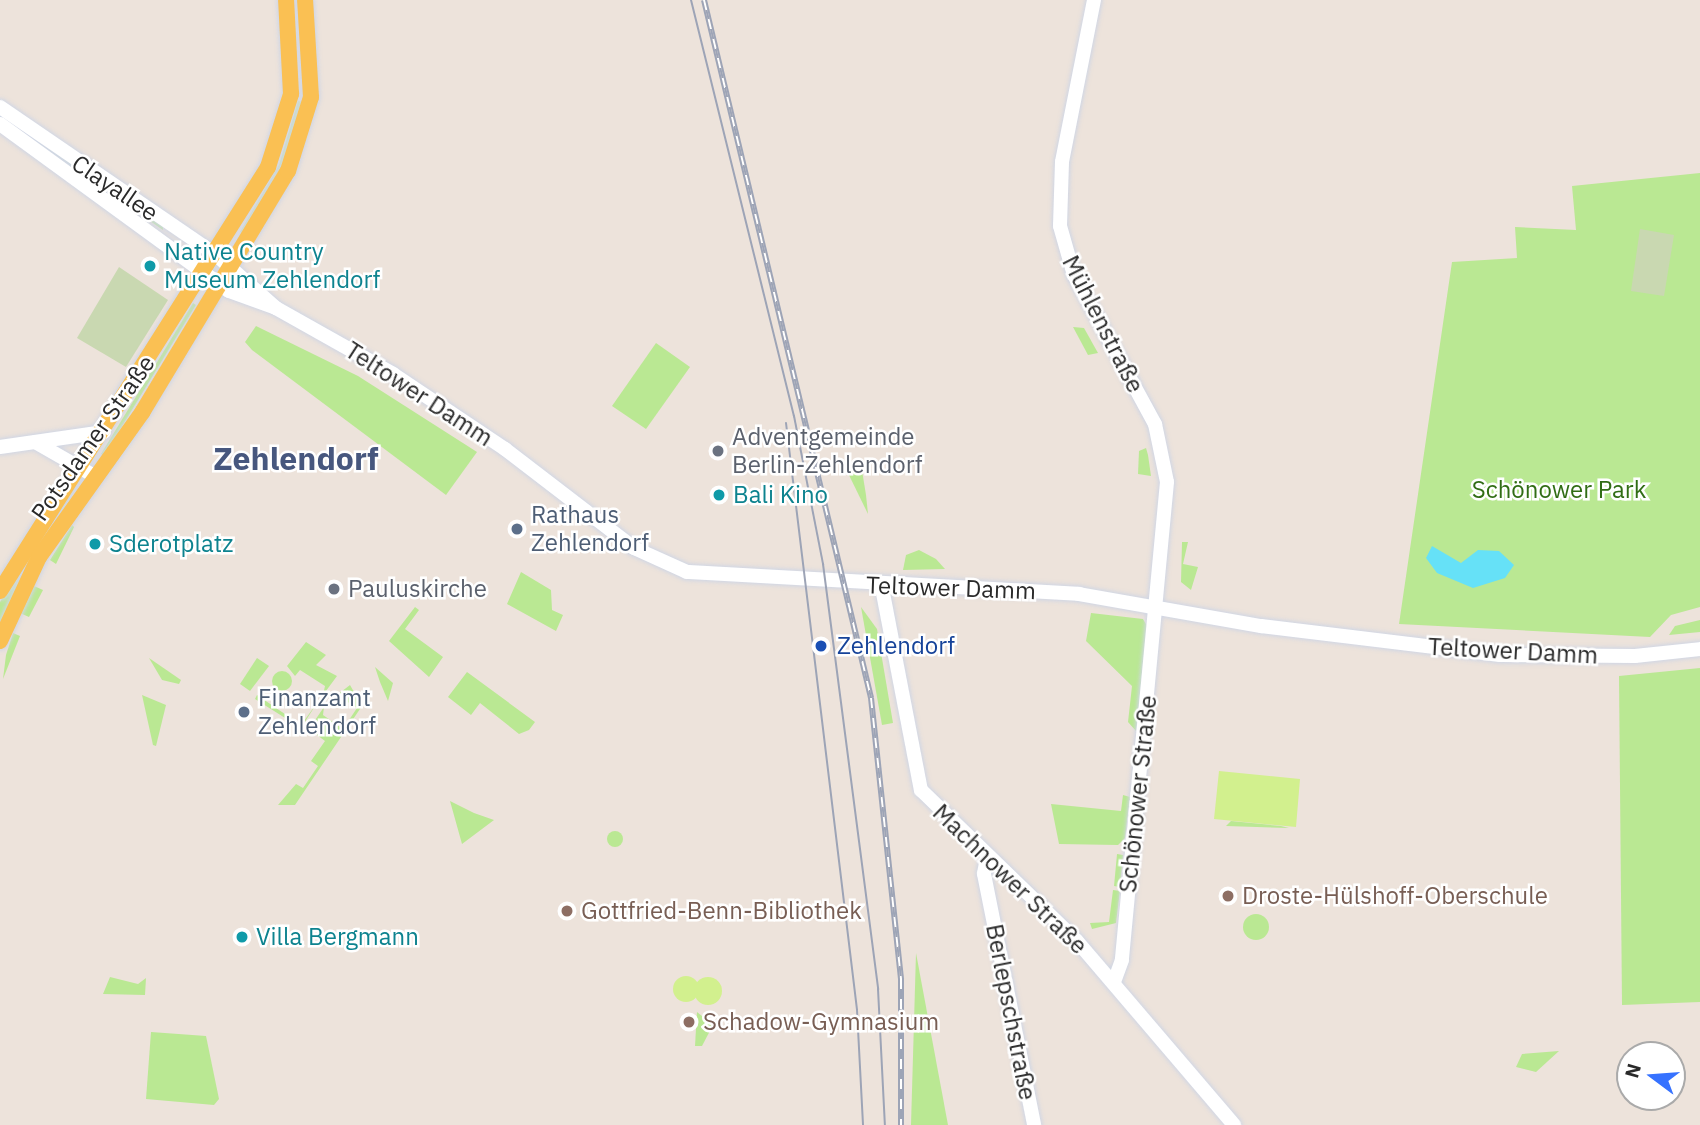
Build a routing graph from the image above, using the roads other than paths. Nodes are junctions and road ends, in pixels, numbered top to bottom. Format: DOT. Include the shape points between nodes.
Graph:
graph roads {
  1 [pos="286,0"];
  2 [pos="305,0"];
  3 [pos="1094,0"];
  4 [pos="0,107"];
  5 [pos="0,124"];
  6 [pos="215,254"];
  7 [pos="232,266"];
  8 [pos="203,272"];
  9 [pos="221,285"];
  10 [pos="276,308"];
  11 [pos="104,432"];
  12 [pos="34,442"];
  13 [pos="0,447"];
  14 [pos="80,466"];
  15 [pos="96,477"];
  16 [pos="882,588"];
  17 [pos="0,591"];
  18 [pos="1157,604"];
  19 [pos="0,640"];
  20 [pos="1700,649"];
  21 [pos="987,858"];
  22 [pos="1114,982"];
  23 [pos="1034,1125"];
  24 [pos="1234,1125"];
  1 -- 6 [label="main road, Potsdamer Straße" via="292,76 286,119 268,167"];
  2 -- 7 [label="main road, Potsdamer Straße" via="311,76 305,127 288,172"];
  3 -- 18 [label="main road, Mühlenstraße" via="1058,206 1073,275 1162,446 1167,489"];
  4 -- 6 [label="main road, Clayallee"];
  5 -- 8 [label="main road, Clayallee"];
  6 -- 7 [label="main road, Clayallee"];
  6 -- 8 [label="main road, Potsdamer Straße"];
  7 -- 9 [label="main road, Potsdamer Straße"];
  7 -- 10 [label="main road, Teltower Damm"];
  8 -- 9 [label="main road, Teltower Damm"];
  8 -- 11 [label="main road, Potsdamer Straße"];
  9 -- 10 [label="main road, Teltower Damm"];
  9 -- 15 [label="main road, Potsdamer Straße"];
  10 -- 16 [label="main road, Teltower Damm" via="460,417 649,557 699,575"];
  11 -- 12 [label="main road"];
  11 -- 14 [label="main road, Potsdamer Straße"];
  12 -- 13 [label="main road"];
  12 -- 14 [label="main road"];
  14 -- 15 [label="main road"];
  14 -- 17 [label="main road, Potsdamer Straße"];
  15 -- 19 [label="main road, Potsdamer Straße" via="36,563"];
  16 -- 18 [label="main road, Teltower Damm" via="1034,590"];
  16 -- 21 [label="main road, Machnower Straße" via="920,790"];
  18 -- 20 [label="main road, Teltower Damm" via="1261,626 1500,655 1635,656"];
  18 -- 22 [label="main road, Schönower Straße" via="1120,975"];
  21 -- 22 [label="main road, Machnower Straße"];
  21 -- 23 [label="main road, Berlepschstraße" via="984,874"];
  22 -- 24 [label="main road, Machnower Straße"];
}
